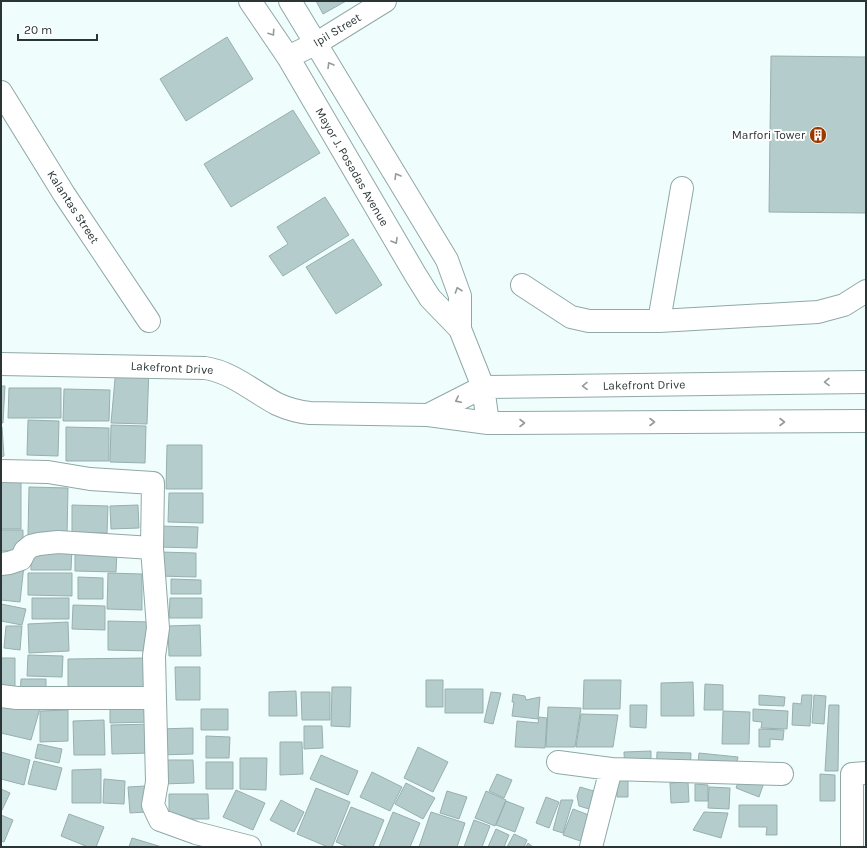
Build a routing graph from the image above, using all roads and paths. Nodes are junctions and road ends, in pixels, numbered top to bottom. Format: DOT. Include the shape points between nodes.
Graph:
graph roads {
  1 [pos="250,1"];
  2 [pos="290,1"];
  3 [pos="385,1"];
  4 [pos="317,43"];
  5 [pos="288,58"];
  6 [pos="1,92"];
  7 [pos="682,188"];
  8 [pos="522,285"];
  9 [pos="866,291"];
  10 [pos="149,321"];
  11 [pos="659,321"];
  12 [pos="460,329"];
  13 [pos="1,364"];
  14 [pos="866,382"];
  15 [pos="483,387"];
  16 [pos="428,415"];
  17 [pos="866,422"];
  18 [pos="488,423"];
  19 [pos="1,471"];
  20 [pos="152,548"];
  21 [pos="1,564"];
  22 [pos="1,696"];
  23 [pos="155,698"];
  24 [pos="558,762"];
  25 [pos="611,768"];
  26 [pos="866,773"];
  27 [pos="782,774"];
  28 [pos="250,847"];
  29 [pos="591,847"];
  30 [pos="852,847"];
  1 -- 5 [label="street, Mayor J. Posadas Avenue, one-way"];
  2 -- 4 [label="street, Mayor J. Posadas Avenue"];
  3 -- 4 [label="street, Ipil Street"];
  4 -- 5 [label="street, Ipil Street"];
  12 -- 4 [label="street, Mayor J. Posadas Avenue, one-way" via="460,296 447,260"];
  5 -- 12 [label="street, Mayor J. Posadas Avenue, one-way" via="430,298"];
  6 -- 10 [label="street, Kalantas Street" via="64,194"];
  7 -- 11 [label="street"];
  8 -- 11 [label="street" via="571,317 589,321"];
  9 -- 11 [label="street" via="844,305 818,312"];
  12 -- 15 [label="street, Mayor J. Posadas Avenue"];
  13 -- 16 [label="street, Lakefront Drive" via="205,368 217,370 278,405 295,411"];
  14 -- 15 [label="street, Lakefront Drive, one-way"];
  15 -- 16 [label="street, Lakefront Drive, one-way"];
  15 -- 18 [label="street, Mayor J. Posadas Avenue"];
  16 -- 18 [label="street, Lakefront Drive"];
  18 -- 17 [label="street, Lakefront Drive, one-way"];
  19 -- 20 [label="street" via="48,472 90,479 153,483"];
  20 -- 21 [label="street" via="58,542 39,544 31,546 21,559"];
  20 -- 23 [label="street" via="158,628 154,656"];
  22 -- 23 [label="street"];
  23 -- 28 [label="street" via="157,782 153,805 160,820 196,833"];
  24 -- 25 [label="street"];
  25 -- 27 [label="street"];
  25 -- 29 [label="street"];
  26 -- 30 [label="street" via="852,774"];
}
